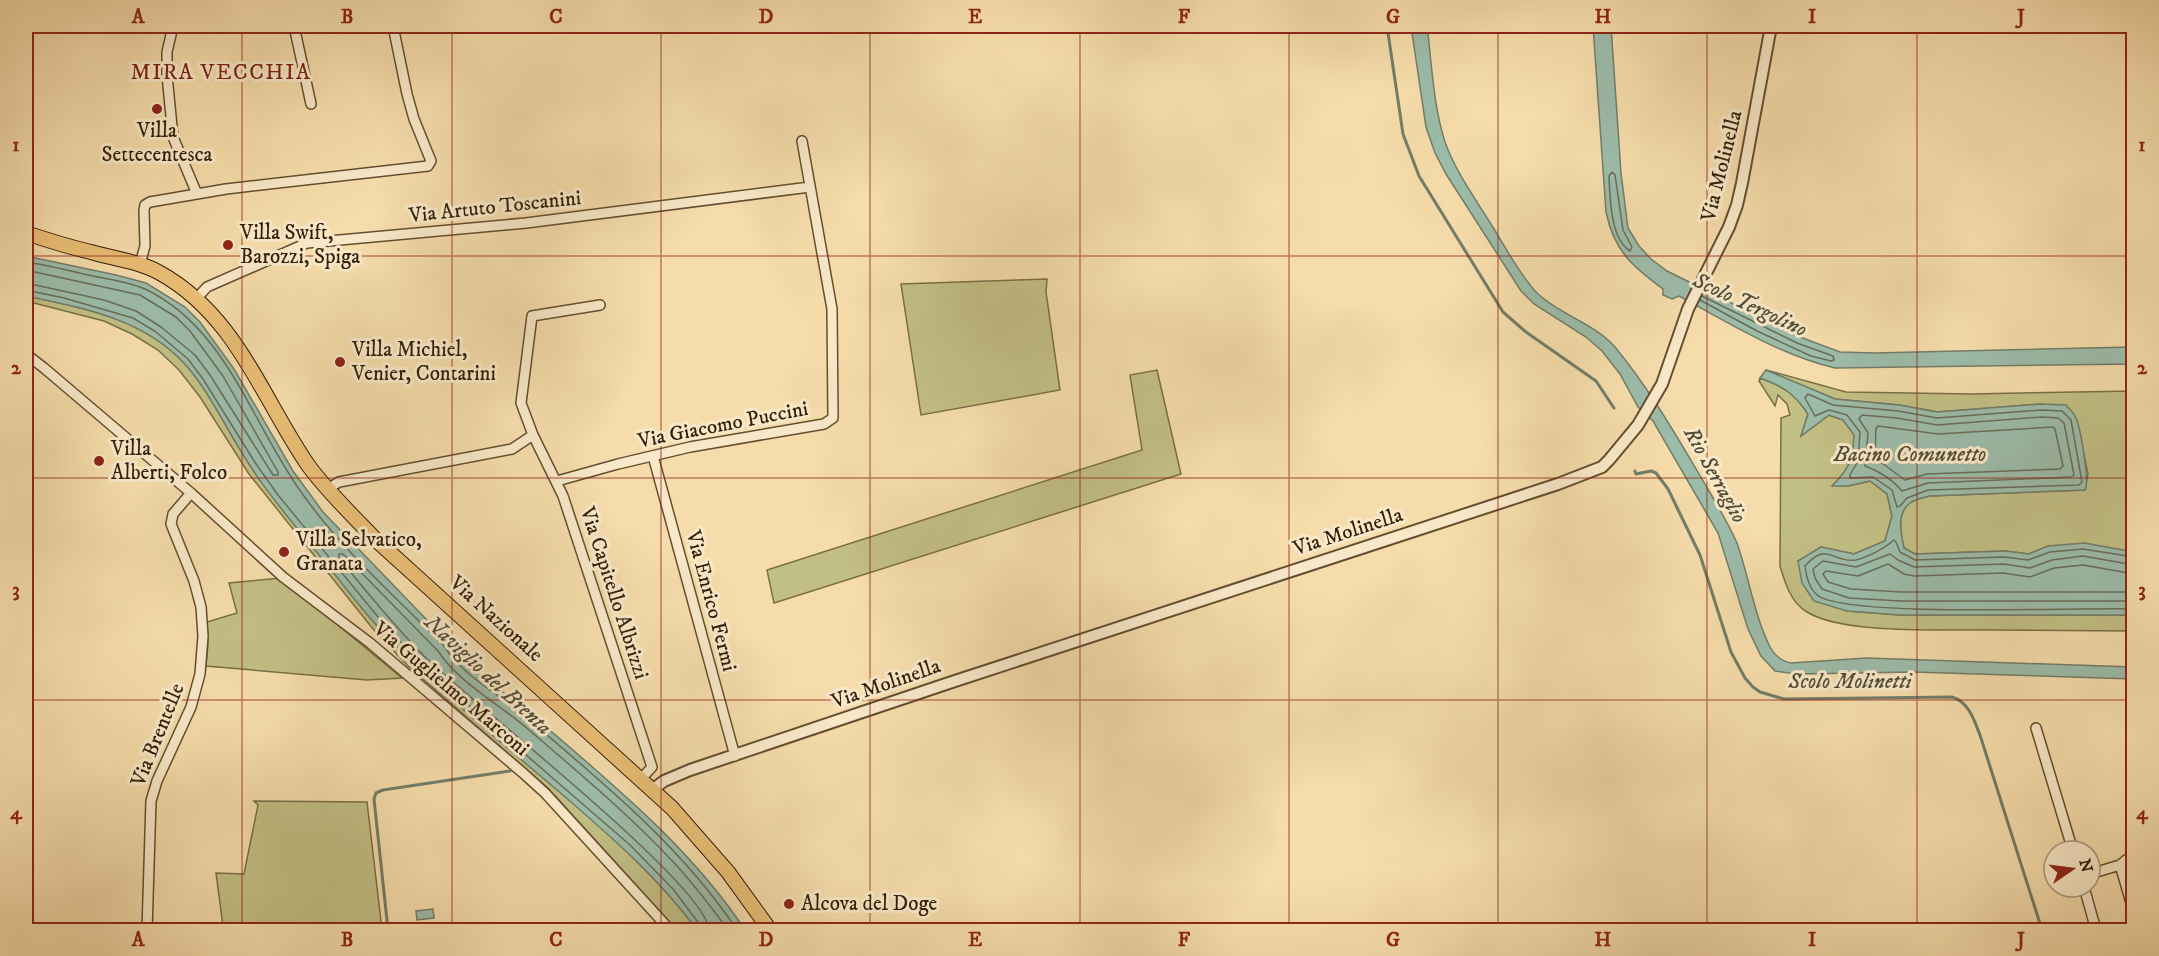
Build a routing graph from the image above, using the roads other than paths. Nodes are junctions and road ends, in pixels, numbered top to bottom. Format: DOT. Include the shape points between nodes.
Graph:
graph roads {
  1 [pos="173,26"];
  2 [pos="294,26"];
  3 [pos="393,26"];
  4 [pos="1771,26"];
  5 [pos="311,104"];
  6 [pos="802,141"];
  7 [pos="810,187"];
  8 [pos="197,194"];
  9 [pos="26,214"];
  10 [pos="26,222"];
  11 [pos="26,232"];
  12 [pos="140,264"];
  13 [pos="197,298"];
  14 [pos="600,305"];
  15 [pos="26,354"];
  16 [pos="533,435"];
  17 [pos="653,456"];
  18 [pos="557,482"];
  19 [pos="329,488"];
  20 [pos="191,493"];
  21 [pos="2036,728"];
  22 [pos="735,756"];
  23 [pos="652,767"];
  24 [pos="641,779"];
  25 [pos="664,781"];
  26 [pos="652,790"];
  27 [pos="2069,839"];
  28 [pos="2133,858"];
  29 [pos="2120,865"];
  30 [pos="2102,870"];
  31 [pos="2087,899"];
  32 [pos="2133,913"];
  33 [pos="147,930"];
  34 [pos="670,930"];
  35 [pos="770,930"];
  36 [pos="2096,930"];
  1 -- 8 [label="street" via="167,75 173,137"];
  2 -- 5 [label="street"];
  3 -- 8 [label="street" via="406,94 431,161 428,166"];
  4 -- 22 [label="street, Via Molinella" via="1742,183 1729,227 1688,309 1662,384 1638,425 1602,467"];
  6 -- 7 [label="street, Via Giacomo Puccini"];
  7 -- 13 [label="street, Via Artuto Toscanini" via="526,223 307,243 207,287"];
  7 -- 17 [label="street, Via Giacomo Puccini" via="832,309 833,418 825,424"];
  8 -- 12 [label="street" via="145,205"];
  9 -- 10 [label="street"];
  11 -- 12 [label="main road, Via Nazionale"];
  12 -- 13 [label="main road, Via Nazionale"];
  13 -- 19 [label="main road, Via Nazionale" via="242,352 309,466"];
  14 -- 16 [label="street, Via Capitello Albrizzi" via="532,315 521,403"];
  15 -- 20 [label="street, Via Guglielmo Marconi"];
  16 -- 18 [label="street, Via Capitello Albrizzi"];
  16 -- 19 [label="street" via="512,448 339,482"];
  17 -- 18 [label="street, Via Giacomo Puccini"];
  17 -- 22 [label="street, Via Enrico Fermi"];
  18 -- 23 [label="street, Via Capitello Albrizzi"];
  19 -- 24 [label="main road, Via Nazionale" via="375,539"];
  20 -- 33 [label="street, Via Brentelle" via="173,514 171,524 201,608 204,627 200,674 194,699 151,801"];
  20 -- 34 [label="street, Via Guglielmo Marconi" via="283,577 370,643 545,793"];
  21 -- 27 [label="street"];
  22 -- 25 [label="street, Via Molinella"];
  23 -- 24 [label="street"];
  23 -- 25 [label="street, Via Capitello Albrizzi"];
  24 -- 26 [label="main road, Via Nazionale"];
  25 -- 26 [label="street, Via Molinella"];
  26 -- 35 [label="main road, Via Nazionale" via="693,830"];
  28 -- 29 [label="street"];
  29 -- 30 [label="street"];
  29 -- 32 [label="street"];
  31 -- 36 [label="street"];
}
